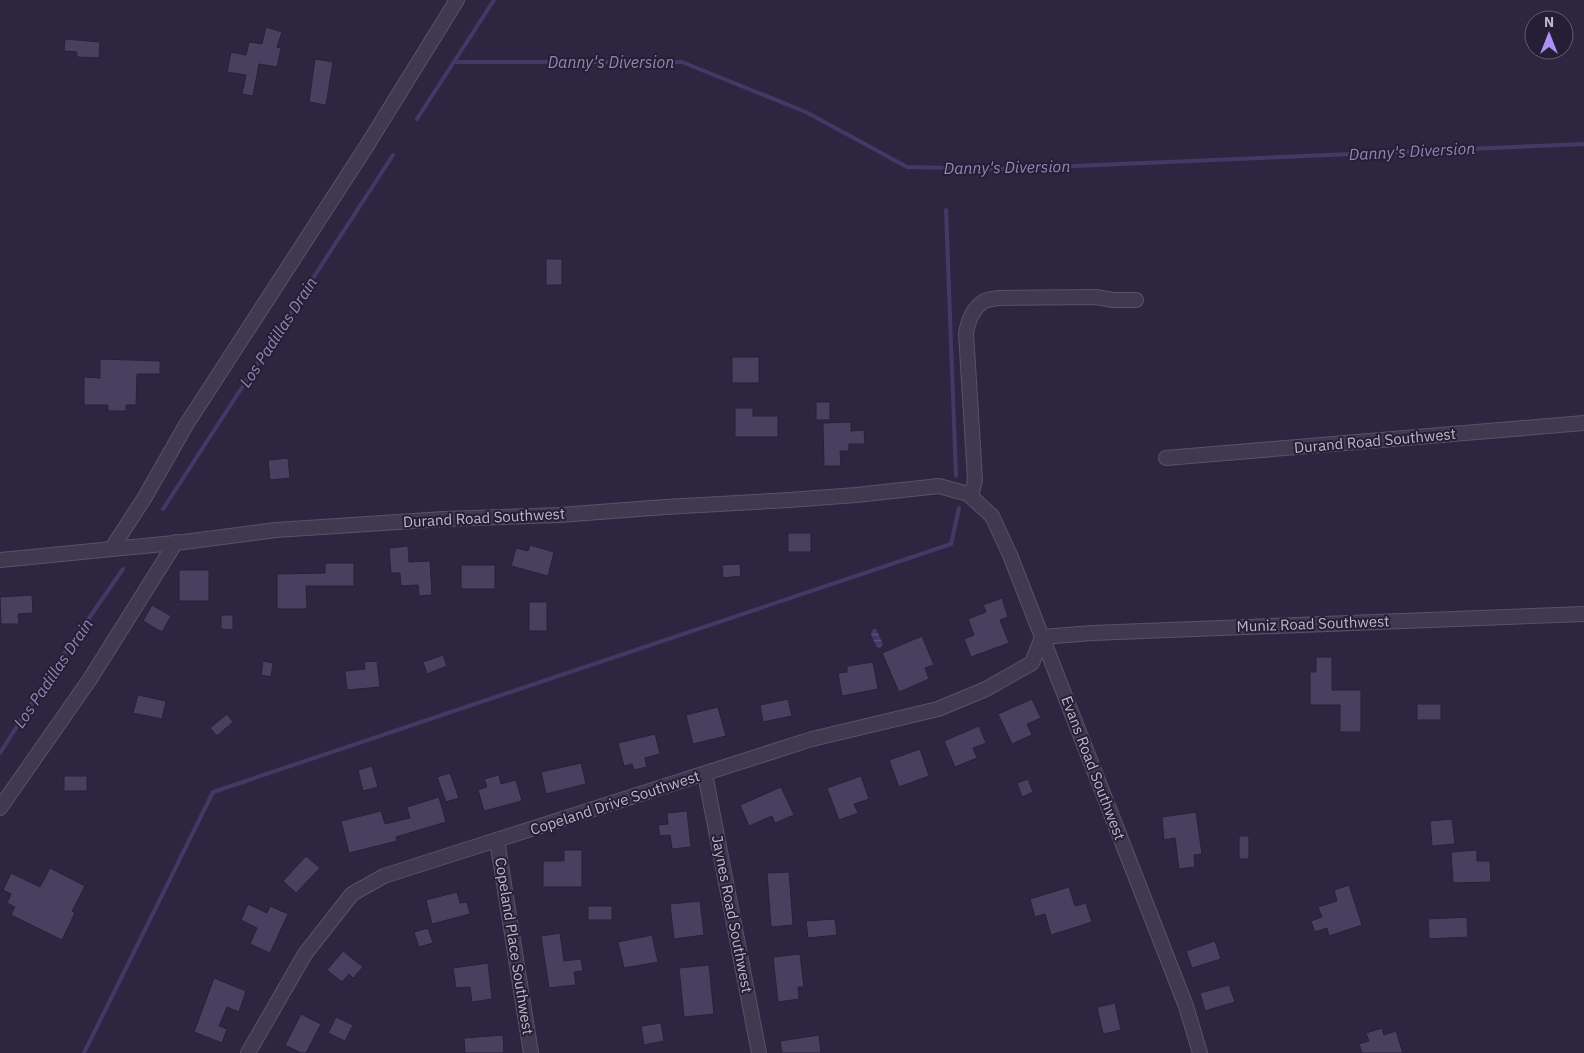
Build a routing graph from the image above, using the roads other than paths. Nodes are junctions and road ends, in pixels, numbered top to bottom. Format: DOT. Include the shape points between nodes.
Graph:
graph roads {
  1 [pos="457,0"];
  2 [pos="1136,300"];
  3 [pos="1584,423"];
  4 [pos="1166,458"];
  5 [pos="970,495"];
  6 [pos="176,542"];
  7 [pos="112,548"];
  8 [pos="0,560"];
  9 [pos="1584,614"];
  10 [pos="1042,636"];
  11 [pos="705,774"];
  12 [pos="0,808"];
  13 [pos="497,840"];
  14 [pos="248,1053"];
  15 [pos="531,1053"];
  16 [pos="760,1053"];
  17 [pos="1200,1053"];
  1 -- 7 [label="street" via="186,425"];
  2 -- 5 [label="street" via="1096,296 998,298 984,301 974,311 966,333 975,480"];
  3 -- 4 [label="street, Durand Road Southwest"];
  5 -- 6 [label="street, Durand Road Southwest" via="939,486 789,500 294,529"];
  5 -- 10 [label="street, Evans Road Southwest" via="992,516"];
  6 -- 7 [label="street, Durand Road Southwest"];
  6 -- 12 [label="street" via="90,679"];
  7 -- 8 [label="street, Durand Road Southwest"];
  9 -- 10 [label="street, Muniz Road Southwest"];
  10 -- 11 [label="street, Copeland Drive Southwest" via="1032,663 986,689 946,706 812,739"];
  10 -- 17 [label="street, Evans Road Southwest" via="1182,997"];
  11 -- 13 [label="street, Copeland Drive Southwest"];
  11 -- 16 [label="street, Jaynes Road Southwest"];
  13 -- 14 [label="street, Copeland Drive Southwest" via="384,876 352,894 305,954"];
  13 -- 15 [label="street, Copeland Place Southwest"];
}
